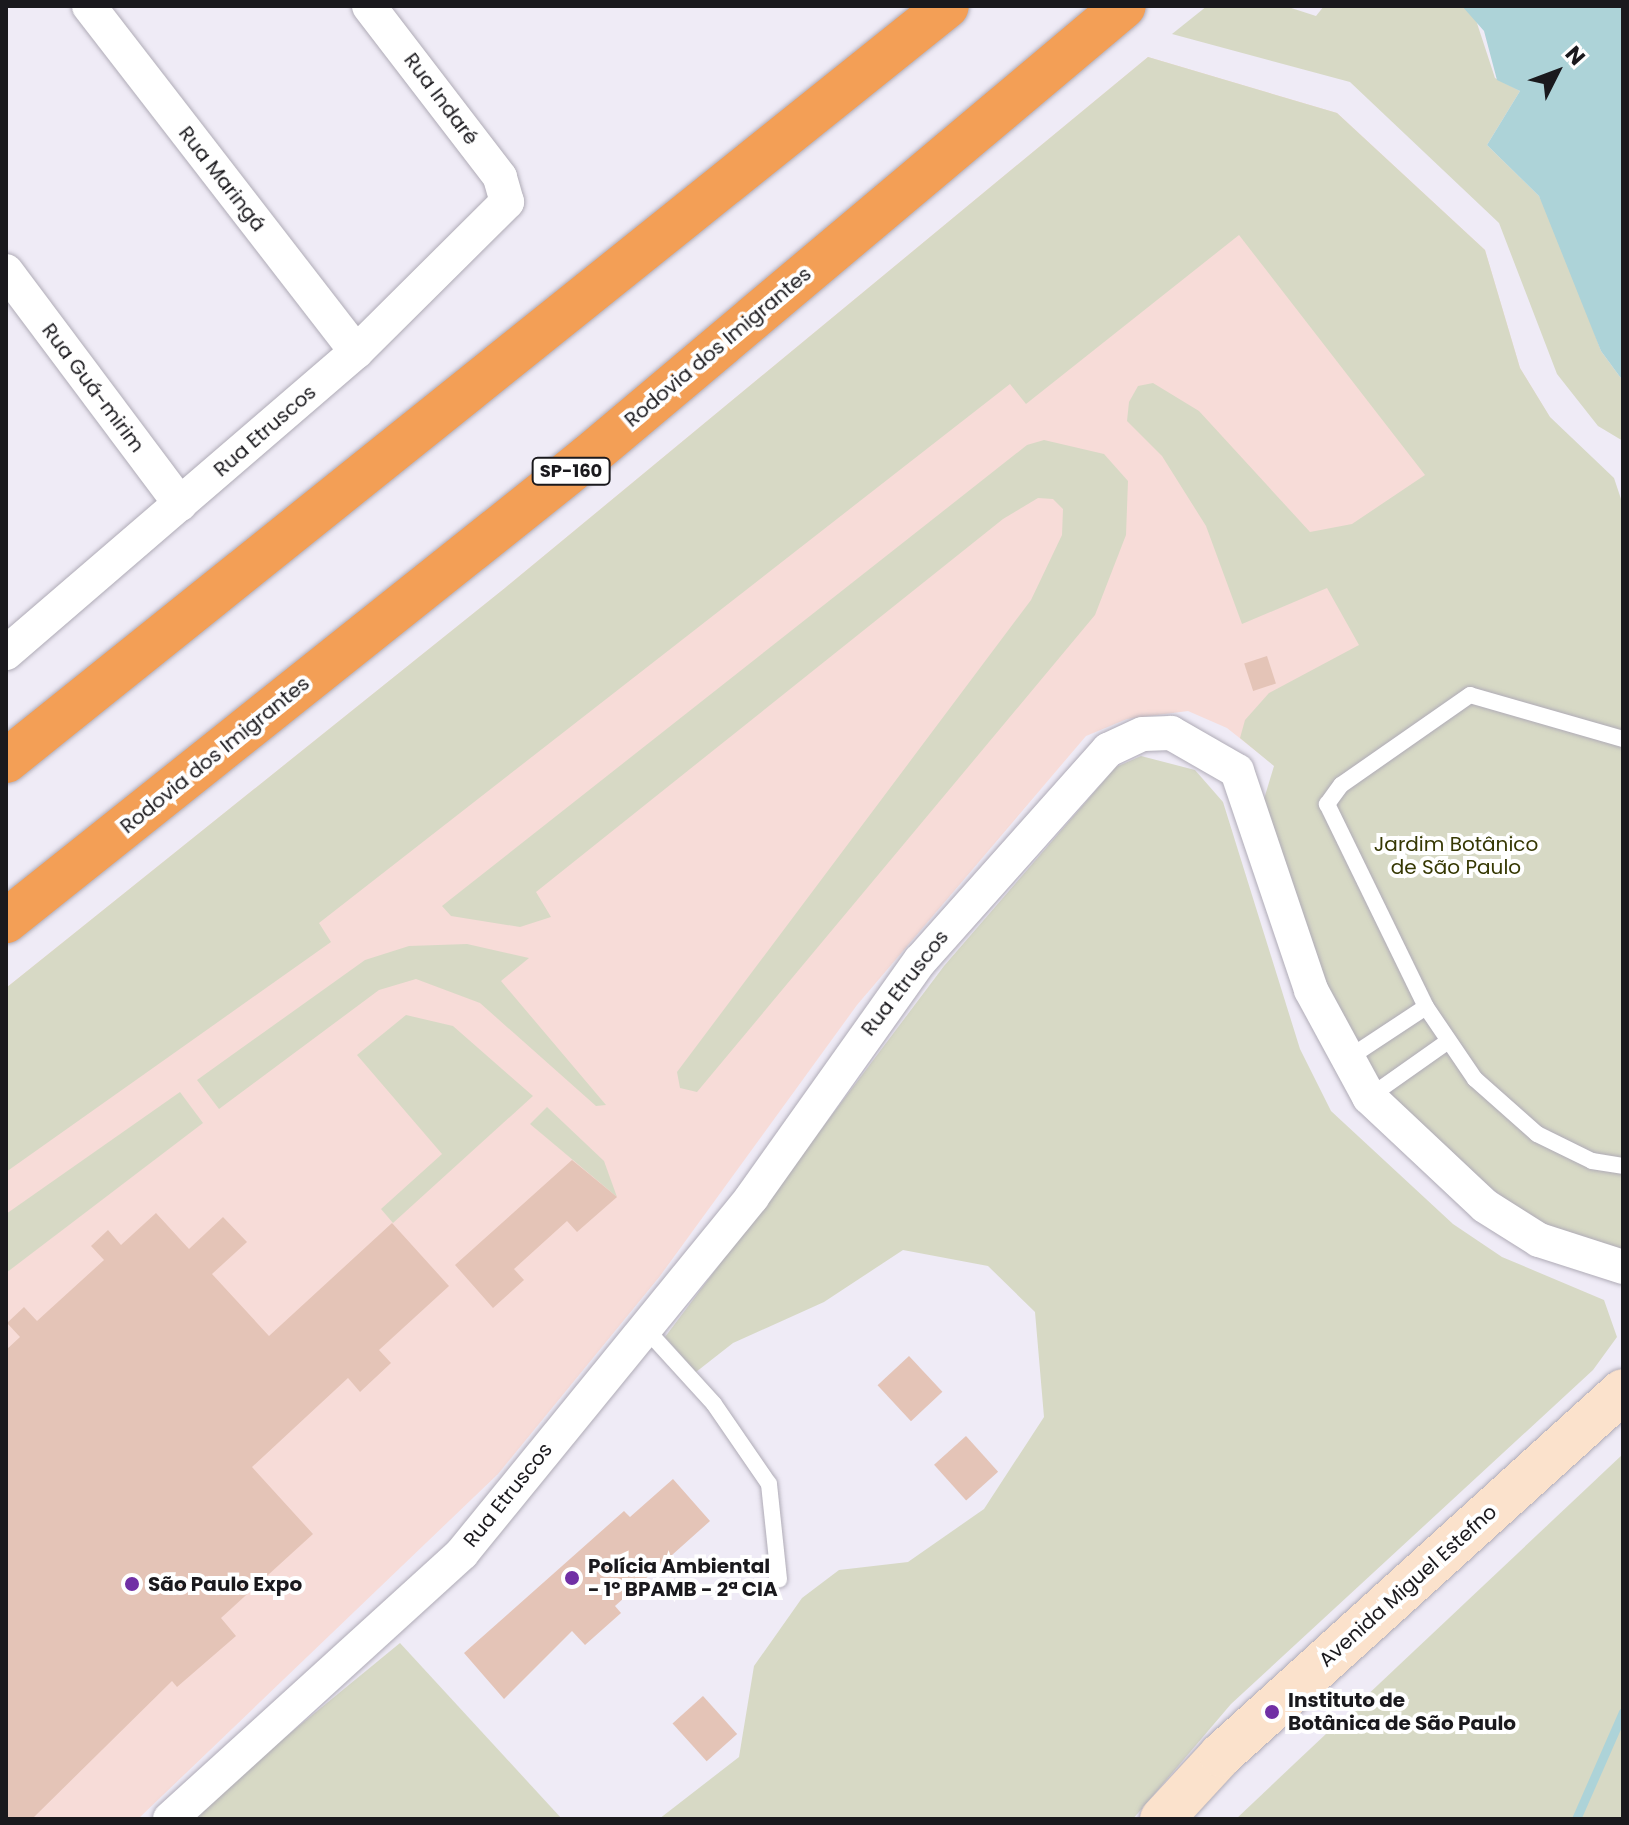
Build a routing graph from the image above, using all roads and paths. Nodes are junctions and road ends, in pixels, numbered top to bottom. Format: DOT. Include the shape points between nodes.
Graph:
graph roads {
  1 [pos="89,6"];
  2 [pos="369,6"];
  3 [pos="947,6"];
  4 [pos="1124,6"];
  5 [pos="508,195"];
  6 [pos="6,271"];
  7 [pos="356,352"];
  8 [pos="180,504"];
  9 [pos="10,642"];
  10 [pos="1623,739"];
  11 [pos="6,761"];
  12 [pos="6,921"];
  13 [pos="1426,1007"];
  14 [pos="1447,1042"];
  15 [pos="1344,1061"];
  16 [pos="1369,1097"];
  17 [pos="1623,1166"];
  18 [pos="1623,1267"];
  19 [pos="644,1327"];
  20 [pos="1623,1391"];
  21 [pos="779,1579"];
  22 [pos="170,1819"];
  23 [pos="1162,1819"];
  1 -- 7 [label="street, Rua Maringá"];
  2 -- 5 [label="street, Rua Indaré"];
  3 -- 11 [label="highway"];
  4 -- 12 [label="highway, Rodovia dos Imigrantes / SP-160" via="588,457"];
  5 -- 7 [label="street, Rua Etruscos" via="498,216"];
  6 -- 8 [label="street, Rua Guá-mirim"];
  7 -- 8 [label="street, Rua Etruscos"];
  8 -- 9 [label="street, Rua Etruscos"];
  10 -- 13 [label="lane" via="1470,695 1331,794 1328,811"];
  13 -- 14 [label="lane"];
  13 -- 15 [label="lane"];
  14 -- 16 [label="lane"];
  14 -- 17 [label="lane" via="1501,1106 1537,1134 1601,1164"];
  15 -- 16 [label="street, Rua Etruscos"];
  15 -- 19 [label="street, Rua Etruscos" via="1311,990 1237,771 1171,733 1143,734 1108,750 920,961 752,1197"];
  16 -- 18 [label="street, Rua Etruscos" via="1485,1206 1539,1240"];
  19 -- 21 [label="lane" via="714,1404 769,1484"];
  19 -- 22 [label="street, Rua Etruscos" via="450,1566"];
  20 -- 23 [label="main road, Avenida Miguel Estefno" via="1221,1755"];
}
